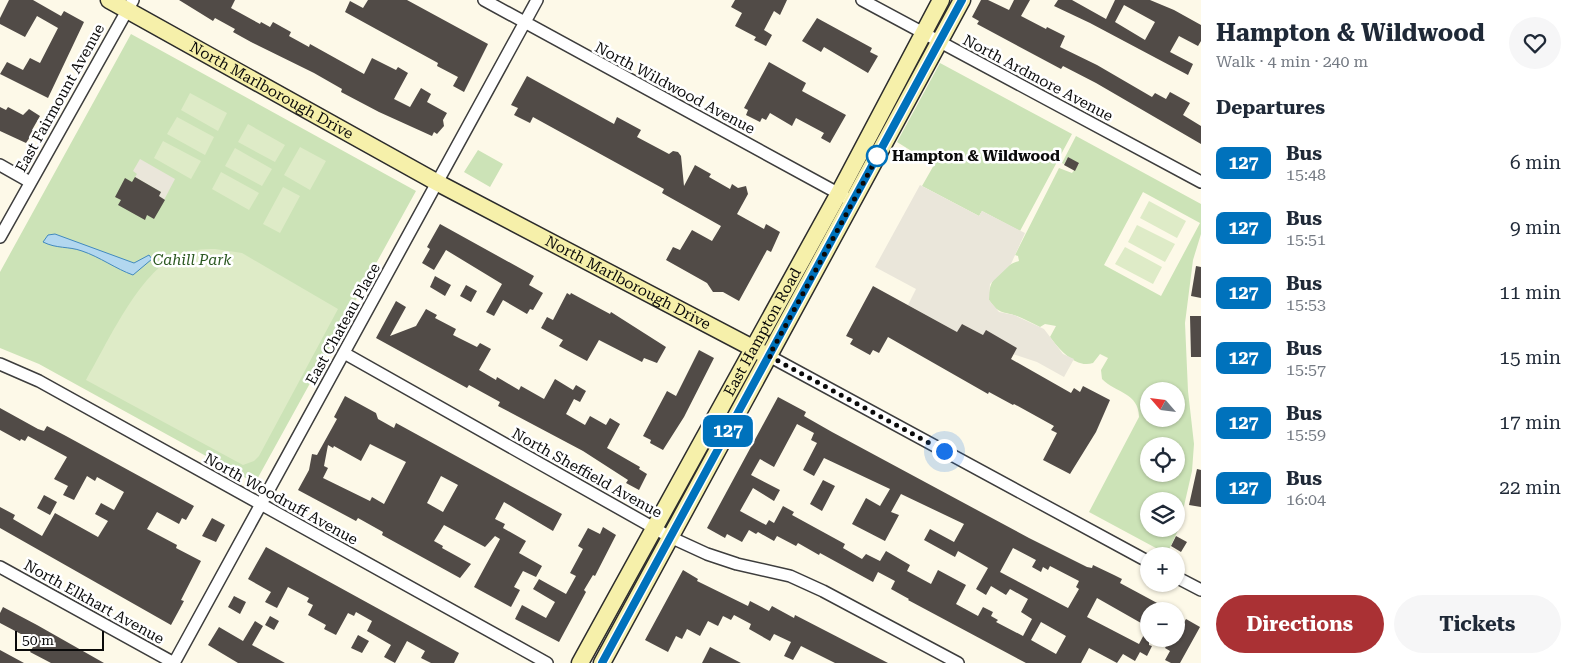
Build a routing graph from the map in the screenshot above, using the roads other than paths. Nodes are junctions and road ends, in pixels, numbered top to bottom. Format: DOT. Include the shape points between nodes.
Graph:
graph roads {
  1 [pos="109,0"];
  2 [pos="484,0"];
  3 [pos="537,0"];
  4 [pos="862,0"];
  5 [pos="941,0"];
  6 [pos="962,0"];
  7 [pos="130,5"];
  8 [pos="524,23"];
  9 [pos="923,34"];
  10 [pos="939,43"];
  11 [pos="0,165"];
  12 [pos="30,182"];
  13 [pos="1201,182"];
  14 [pos="438,183"];
  15 [pos="846,197"];
  16 [pos="0,237"];
  17 [pos="753,348"];
  18 [pos="344,353"];
  19 [pos="769,356"];
  20 [pos="0,364"];
  21 [pos="260,505"];
  22 [pos="654,528"];
  23 [pos="670,537"];
  24 [pos="1140,557"];
  25 [pos="0,567"];
  26 [pos="1185,582"];
  27 [pos="1201,590"];
  28 [pos="174,663"];
  29 [pos="548,663"];
  30 [pos="580,663"];
  31 [pos="602,663"];
  32 [pos="958,663"];
  1 -- 7 [label="main road, North Marlborough Drive"];
  2 -- 8 [label="street, North Wildwood Avenue"];
  3 -- 8 [label="street, East Chateau Place"];
  4 -- 9 [label="street, North Ardmore Avenue"];
  5 -- 9 [label="main road, East Hampton Road"];
  6 -- 10 [label="main road, East Hampton Road"];
  7 -- 12 [label="street, East Fairmount Avenue"];
  7 -- 14 [label="main road, North Marlborough Drive"];
  8 -- 14 [label="street, East Chateau Place"];
  8 -- 15 [label="street, North Wildwood Avenue"];
  9 -- 10 [label="street, North Ardmore Avenue"];
  9 -- 15 [label="main road, East Hampton Road"];
  10 -- 13 [label="street, North Ardmore Avenue"];
  10 -- 15 [label="main road, East Hampton Road"];
  11 -- 12 [label="street"];
  12 -- 16 [label="street, East Fairmount Avenue"];
  14 -- 17 [label="main road, North Marlborough Drive"];
  14 -- 18 [label="street, East Chateau Place"];
  15 -- 17 [label="main road, East Hampton Road"];
  15 -- 19 [label="main road, East Hampton Road"];
  17 -- 19 [label="main road, North Marlborough Drive"];
  17 -- 22 [label="main road, East Hampton Road"];
  18 -- 21 [label="street, East Chateau Place"];
  18 -- 22 [label="street, North Sheffield Avenue"];
  19 -- 23 [label="main road, East Hampton Road"];
  19 -- 24 [label="street, North Marlborough Drive"];
  20 -- 21 [label="street, North Woodruff Avenue" via="39,382"];
  21 -- 28 [label="street, East Chateau Place"];
  21 -- 29 [label="street, North Woodruff Avenue"];
  22 -- 23 [label="street, North Sheffield Avenue"];
  22 -- 30 [label="main road, East Hampton Road"];
  23 -- 31 [label="main road, East Hampton Road"];
  23 -- 32 [label="street, North Sheffield Avenue" via="736,564 790,576"];
  25 -- 28 [label="street, North Elkhart Avenue"];
  26 -- 27 [label="street"];
}
